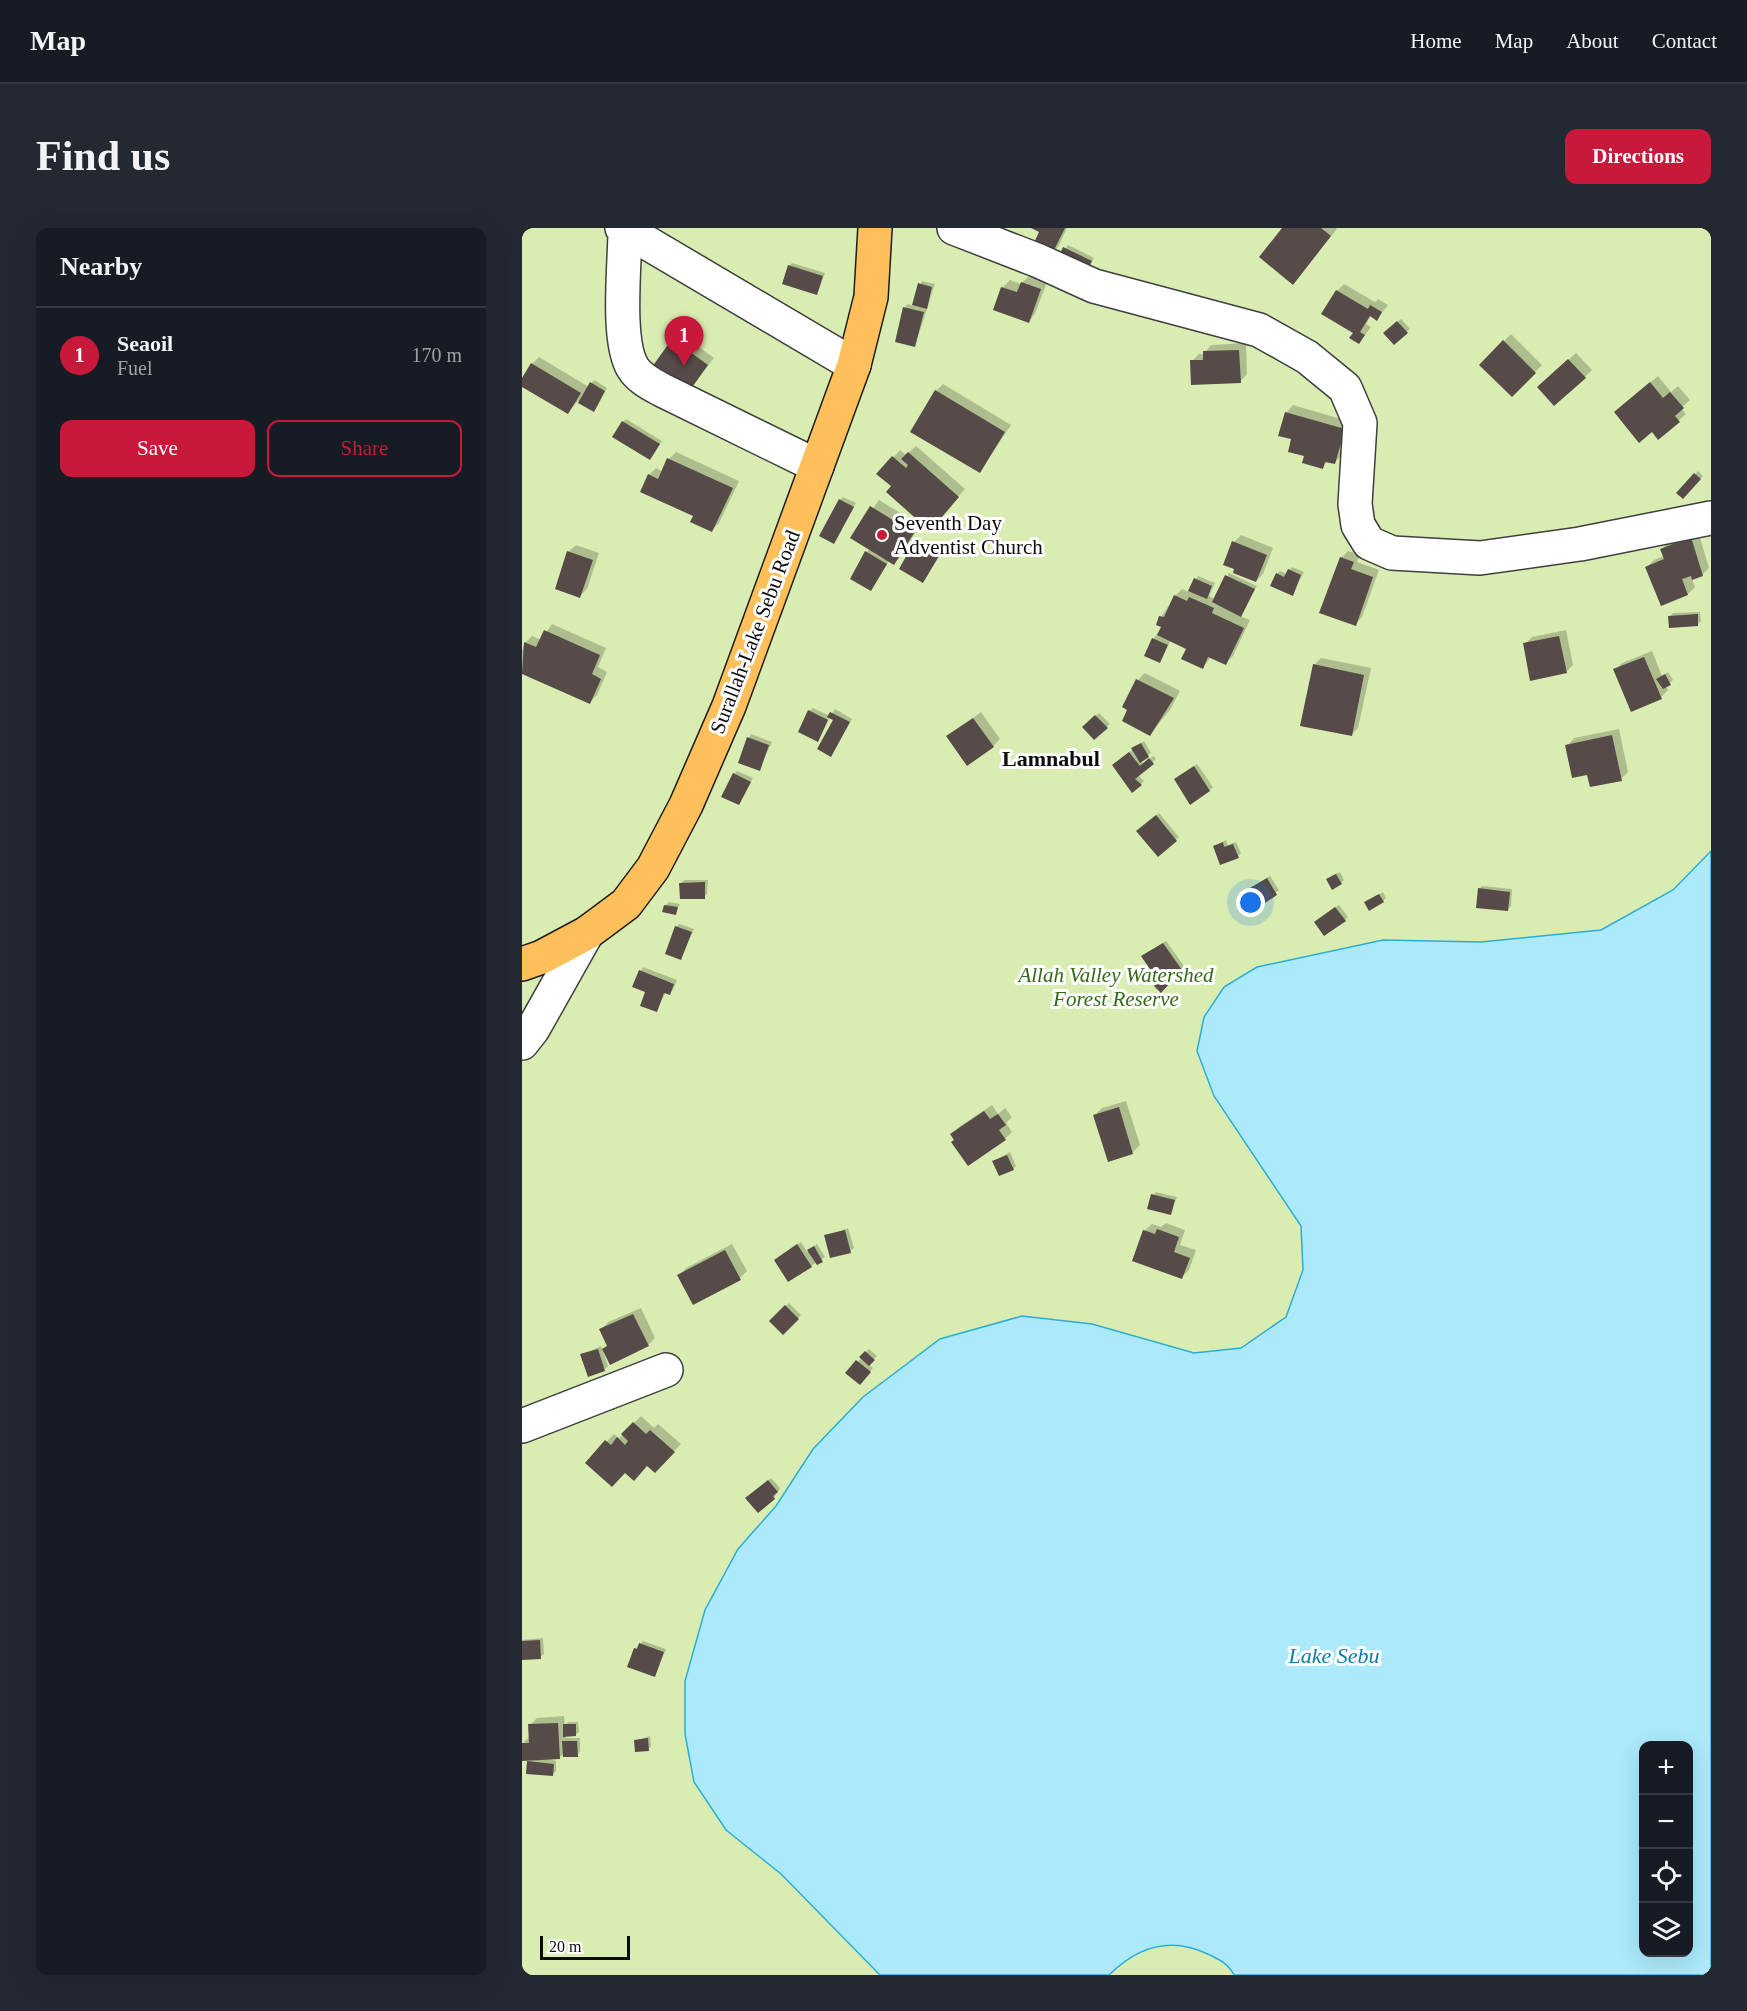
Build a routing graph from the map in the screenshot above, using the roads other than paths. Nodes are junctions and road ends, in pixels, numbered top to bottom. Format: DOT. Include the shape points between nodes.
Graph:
graph roads {
  1 [pos="875,228"];
  2 [pos="954,228"];
  3 [pos="624,229"];
  4 [pos="854,365"];
  5 [pos="817,466"];
  6 [pos="1711,518"];
  7 [pos="587,933"];
  8 [pos="522,964"];
  9 [pos="522,1043"];
  10 [pos="666,1370"];
  11 [pos="522,1426"];
  1 -- 4 [label="main road, Surallah-Lake Sebu Road" via="871,297"];
  2 -- 6 [label="street" via="1094,286 1259,330 1307,357 1345,388 1353,406 1360,423 1355,504 1358,525 1369,543 1392,553 1480,558 1580,544"];
  3 -- 4 [label="street"];
  3 -- 5 [label="street" via="624,329 633,368 662,390"];
  4 -- 5 [label="main road, Surallah-Lake Sebu Road"];
  5 -- 7 [label="main road, Surallah-Lake Sebu Road" via="729,706 686,805 653,868 626,904"];
  7 -- 8 [label="main road, Surallah-Lake Sebu Road"];
  7 -- 9 [label="street"];
  10 -- 11 [label="street"];
}
